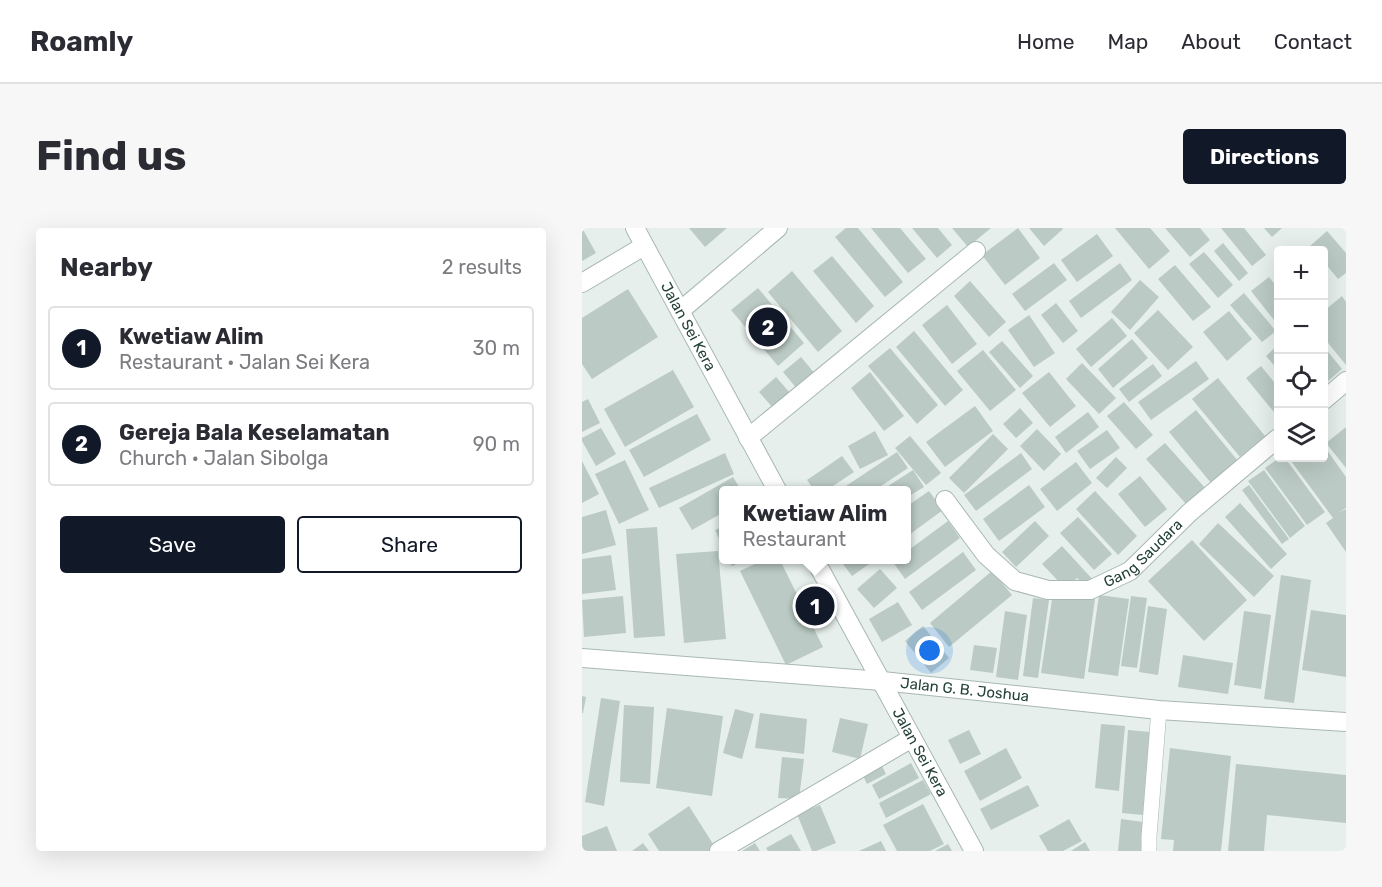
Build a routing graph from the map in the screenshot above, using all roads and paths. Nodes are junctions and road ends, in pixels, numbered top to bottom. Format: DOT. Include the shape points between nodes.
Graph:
graph roads {
  1 [pos="635,228"];
  2 [pos="778,228"];
  3 [pos="644,246"];
  4 [pos="976,251"];
  5 [pos="582,282"];
  6 [pos="680,311"];
  7 [pos="1346,381"];
  8 [pos="1328,396"];
  9 [pos="748,438"];
  10 [pos="1274,441"];
  11 [pos="775,486"];
  12 [pos="945,500"];
  13 [pos="817,564"];
  14 [pos="582,658"];
  15 [pos="882,681"];
  16 [pos="1159,710"];
  17 [pos="1346,722"];
  18 [pos="912,738"];
  19 [pos="719,851"];
  20 [pos="974,851"];
  21 [pos="1149,851"];
  1 -- 3 [label="street, Jalan Sei Kera"];
  2 -- 6 [label="street"];
  3 -- 5 [label="street"];
  3 -- 6 [label="street, Jalan Sei Kera"];
  4 -- 9 [label="street"];
  6 -- 9 [label="street, Jalan Sei Kera"];
  7 -- 8 [label="street"];
  9 -- 11 [label="street, Jalan Sei Kera"];
  10 -- 12 [label="street, Gang Saudara" via="1130,571 1090,590 1048,590 1015,582 986,555"];
  13 -- 15 [label="street, Jalan Sei Kera"];
  14 -- 15 [label="street, Jalan G. B. Joshua"];
  15 -- 16 [label="street, Jalan G. B. Joshua"];
  15 -- 18 [label="street, Jalan Sei Kera"];
  16 -- 17 [label="street, Jalan G. B. Joshua"];
  16 -- 21 [label="lane"];
  18 -- 19 [label="street"];
  18 -- 20 [label="street, Jalan Sei Kera"];
}
